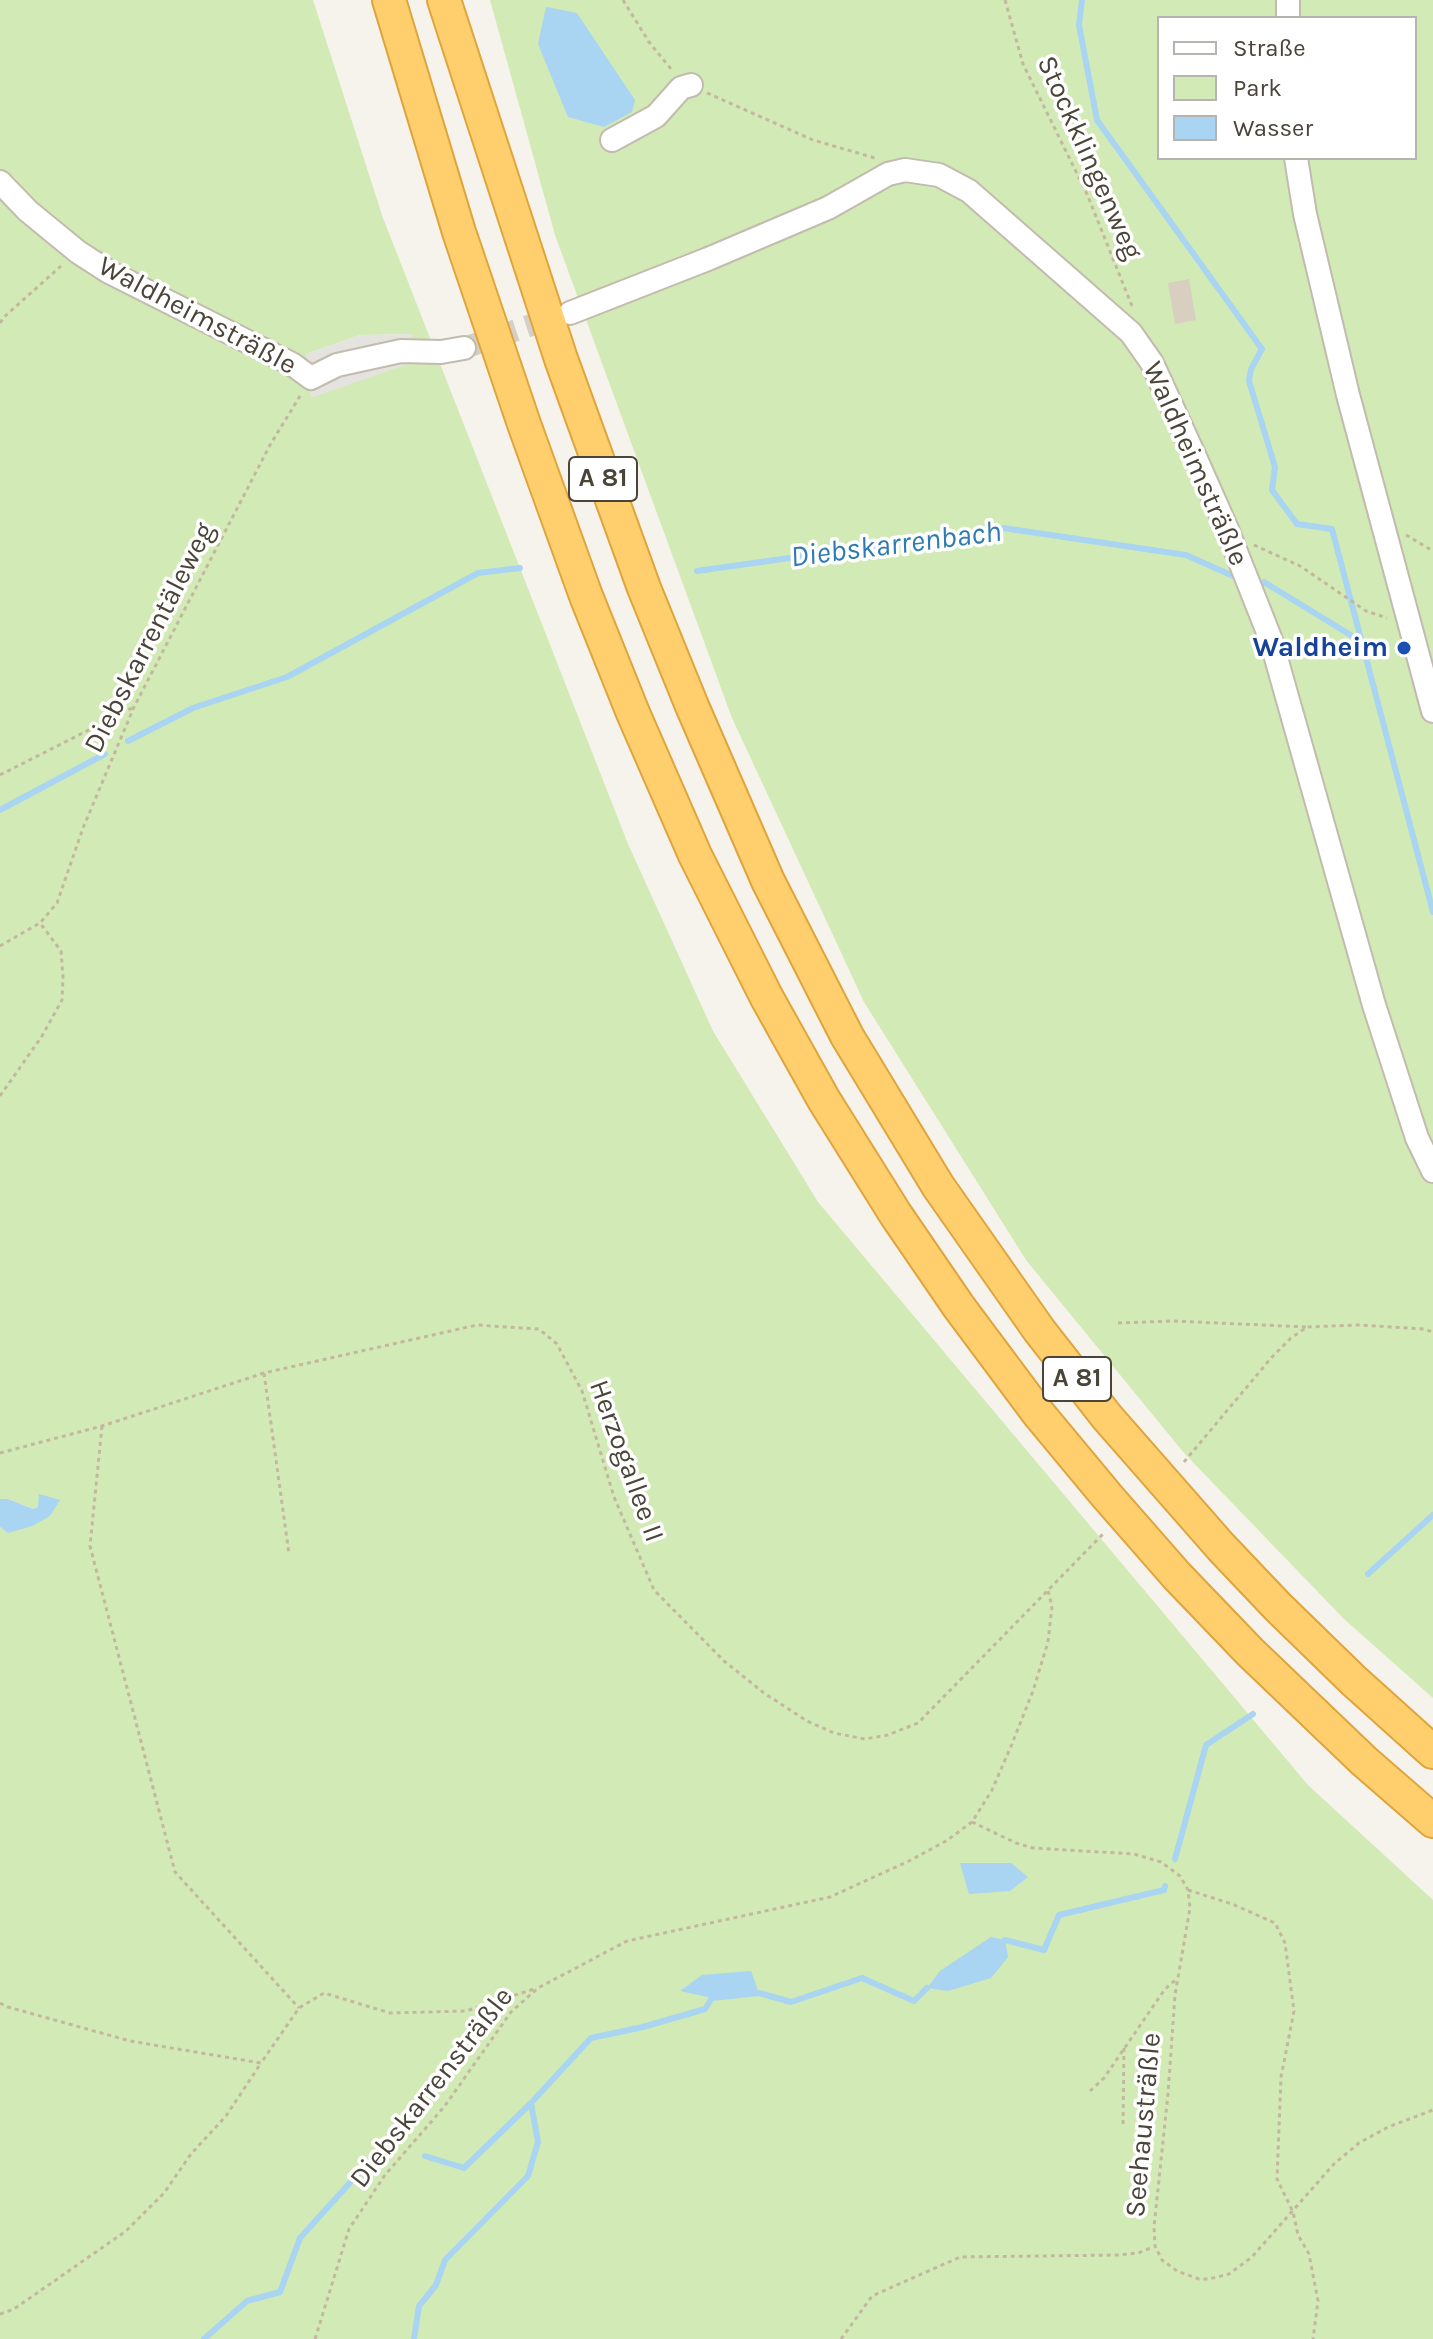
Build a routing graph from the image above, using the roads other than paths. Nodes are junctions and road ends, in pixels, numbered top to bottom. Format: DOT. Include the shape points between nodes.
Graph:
graph roads {
  1 [pos="389,0"];
  2 [pos="444,0"];
  3 [pos="691,85"];
  4 [pos="612,140"];
  5 [pos="1296,160"];
  6 [pos="0,182"];
  7 [pos="570,313"];
  8 [pos="464,348"];
  9 [pos="1433,711"];
  10 [pos="1433,1171"];
  11 [pos="1433,1752"];
  12 [pos="1433,1821"];
  1 -- 12 [label="highway, A 81" via="459,232 586,596 695,855 804,1066 959,1307 1071,1454 1250,1652"];
  2 -- 11 [label="highway, A 81" via="561,359 644,588 768,881 847,1036 938,1186 1107,1417 1278,1607"];
  3 -- 4 [label="street" via="681,88 656,116"];
  5 -- 9 [label="street" via="1345,381"];
  6 -- 8 [label="street, Waldheimsträßle" via="28,211 109,272 311,378 337,365 401,351"];
  7 -- 10 [label="street, Waldheimsträßle" via="828,208 888,174 919,170 969,191 1131,333 1152,363 1271,640 1374,1005 1417,1138"];
}
